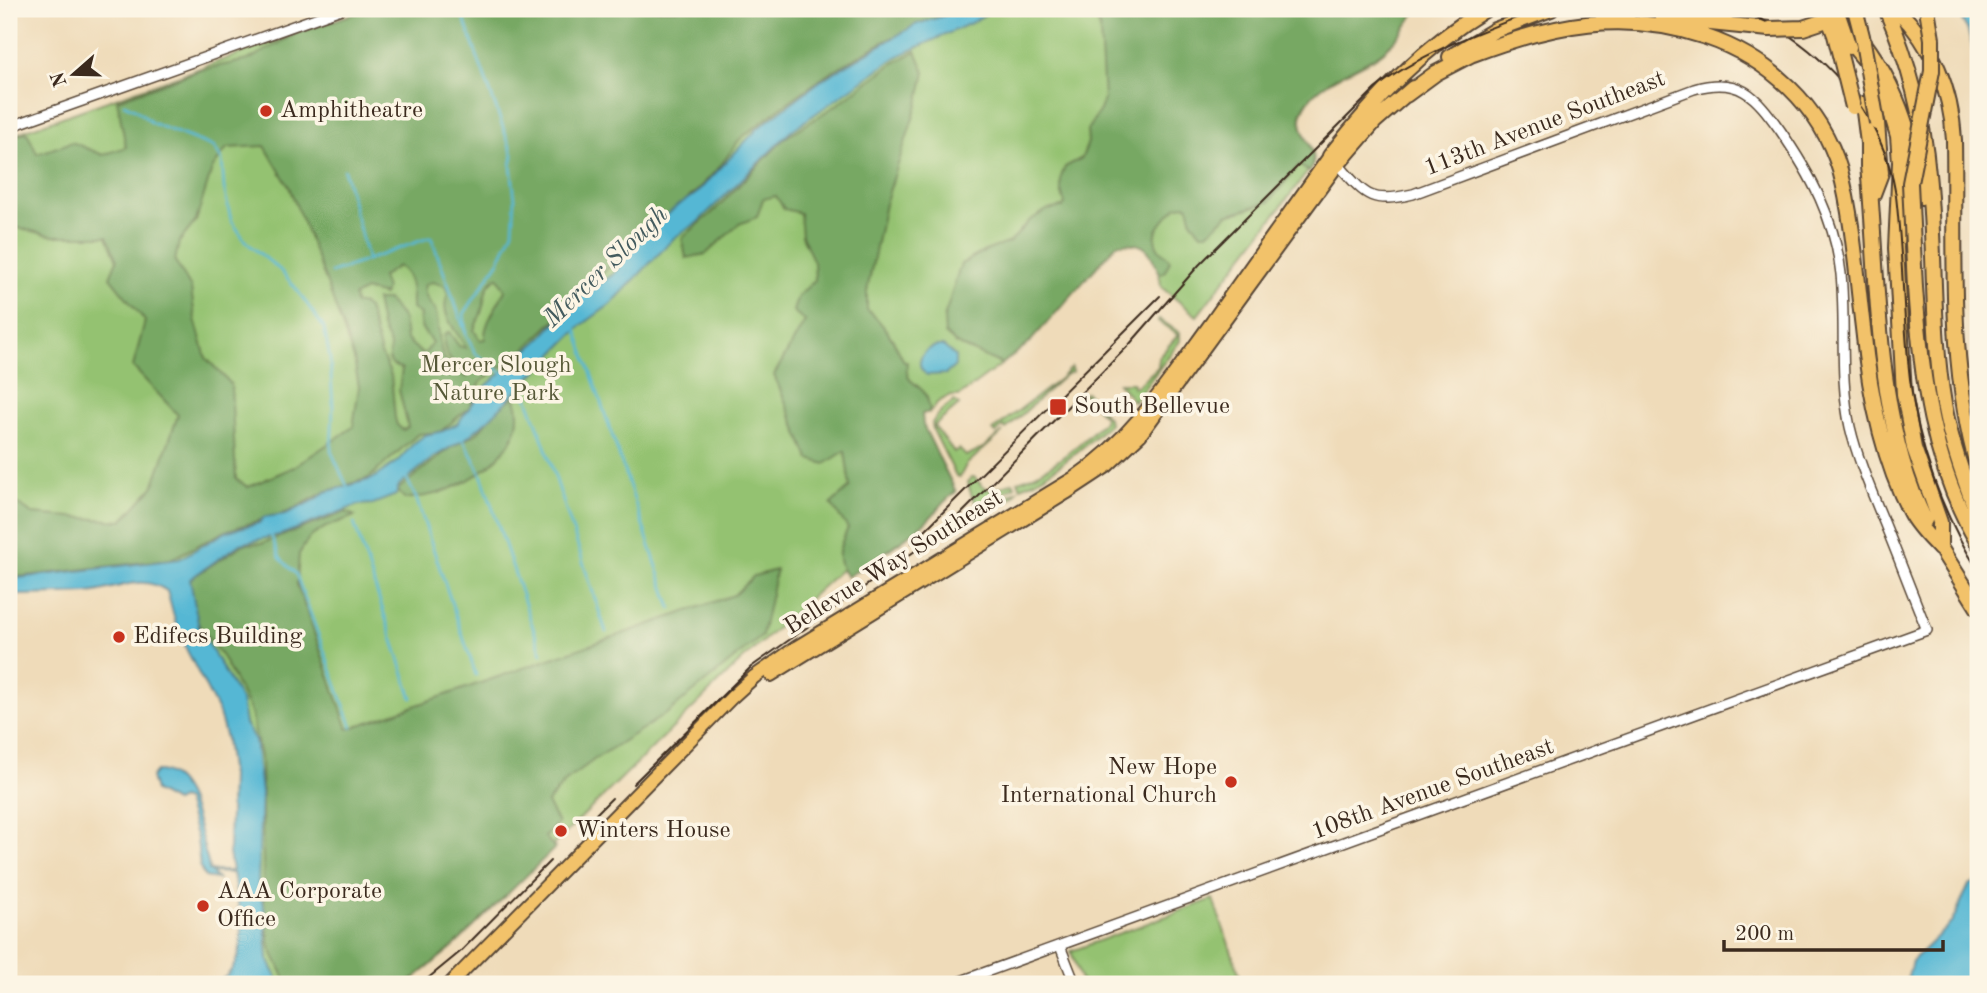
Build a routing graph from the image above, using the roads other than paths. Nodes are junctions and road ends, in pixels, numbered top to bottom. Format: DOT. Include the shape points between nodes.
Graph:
graph roads {
  1 [pos="341,9"];
  2 [pos="1486,9"];
  3 [pos="1500,9"];
  4 [pos="1552,9"];
  5 [pos="1816,9"];
  6 [pos="1825,9"];
  7 [pos="1835,9"];
  8 [pos="1850,9"];
  9 [pos="1855,9"];
  10 [pos="1886,9"];
  11 [pos="1897,9"];
  12 [pos="1927,9"];
  13 [pos="1473,54"];
  14 [pos="1421,57"];
  15 [pos="1406,94"];
  16 [pos="1858,105"];
  17 [pos="9,127"];
  18 [pos="1334,160"];
  19 [pos="1871,200"];
  20 [pos="1935,299"];
  21 [pos="1207,336"];
  22 [pos="1978,468"];
  23 [pos="1978,516"];
  24 [pos="985,530"];
  25 [pos="1978,543"];
  26 [pos="1940,549"];
  27 [pos="966,554"];
  28 [pos="1978,608"];
  29 [pos="1927,630"];
  30 [pos="1060,946"];
  31 [pos="450,984"];
  32 [pos="462,984"];
  33 [pos="953,984"];
  34 [pos="1075,984"];
  1 -- 17 [label="street"];
  2 -- 14 [label="highway"];
  3 -- 14 [label="highway" via="1463,27"];
  4 -- 15 [label="highway" via="1472,42"];
  5 -- 26 [label="highway" via="1864,59 1887,100 1895,126 1900,162 1896,248 1904,394 1914,449 1940,522"];
  6 -- 16 [label="highway, bridge"];
  7 -- 16 [label="highway, bridge" via="1850,49"];
  7 -- 20 [label="highway" via="1870,51 1904,116 1915,154"];
  8 -- 13 [label="highway, bridge" via="1814,26 1791,29 1633,15 1591,16 1539,26"];
  9 -- 19 [label="highway, bridge" via="1877,123 1881,173"];
  10 -- 20 [label="highway" via="1919,107"];
  11 -- 22 [label="highway" via="1936,62 1951,108 1958,363"];
  12 -- 25 [label="highway, bridge" via="1932,71 1910,183 1921,366 1933,428 1958,503"];
  13 -- 15 [label="highway"];
  13 -- 26 [label="highway" via="1549,29 1628,22 1681,30 1723,43 1789,86 1812,113 1839,170 1881,431 1912,515"];
  14 -- 18 [label="highway" via="1370,108"];
  15 -- 18 [label="highway"];
  16 -- 19 [label="highway" via="1868,143"];
  18 -- 21 [label="main road, Bellevue Way Southeast"];
  18 -- 21 [label="main road, Bellevue Way Southeast" via="1302,214"];
  18 -- 29 [label="street, 113th Avenue Southeast" via="1360,188 1377,199 1391,199 1694,89 1726,84 1749,93 1796,154 1823,200 1832,227 1841,275 1844,377 1851,429"];
  19 -- 26 [label="highway" via="1882,344 1894,424 1909,483"];
  20 -- 23 [label="highway" via="1944,403 1957,460"];
  21 -- 24 [label="main road, Bellevue Way Southeast" via="1104,457"];
  21 -- 27 [label="main road, Bellevue Way Southeast" via="1140,435 1117,458"];
  24 -- 27 [label="main road"];
  24 -- 31 [label="main road, Bellevue Way Southeast" via="797,647 741,688"];
  26 -- 28 [label="highway"];
  27 -- 32 [label="main road, Bellevue Way Southeast" via="803,654 747,694"];
  29 -- 30 [label="street, 108th Avenue Southeast"];
  30 -- 33 [label="street, 108th Avenue Southeast"];
  30 -- 34 [label="street"];
}
